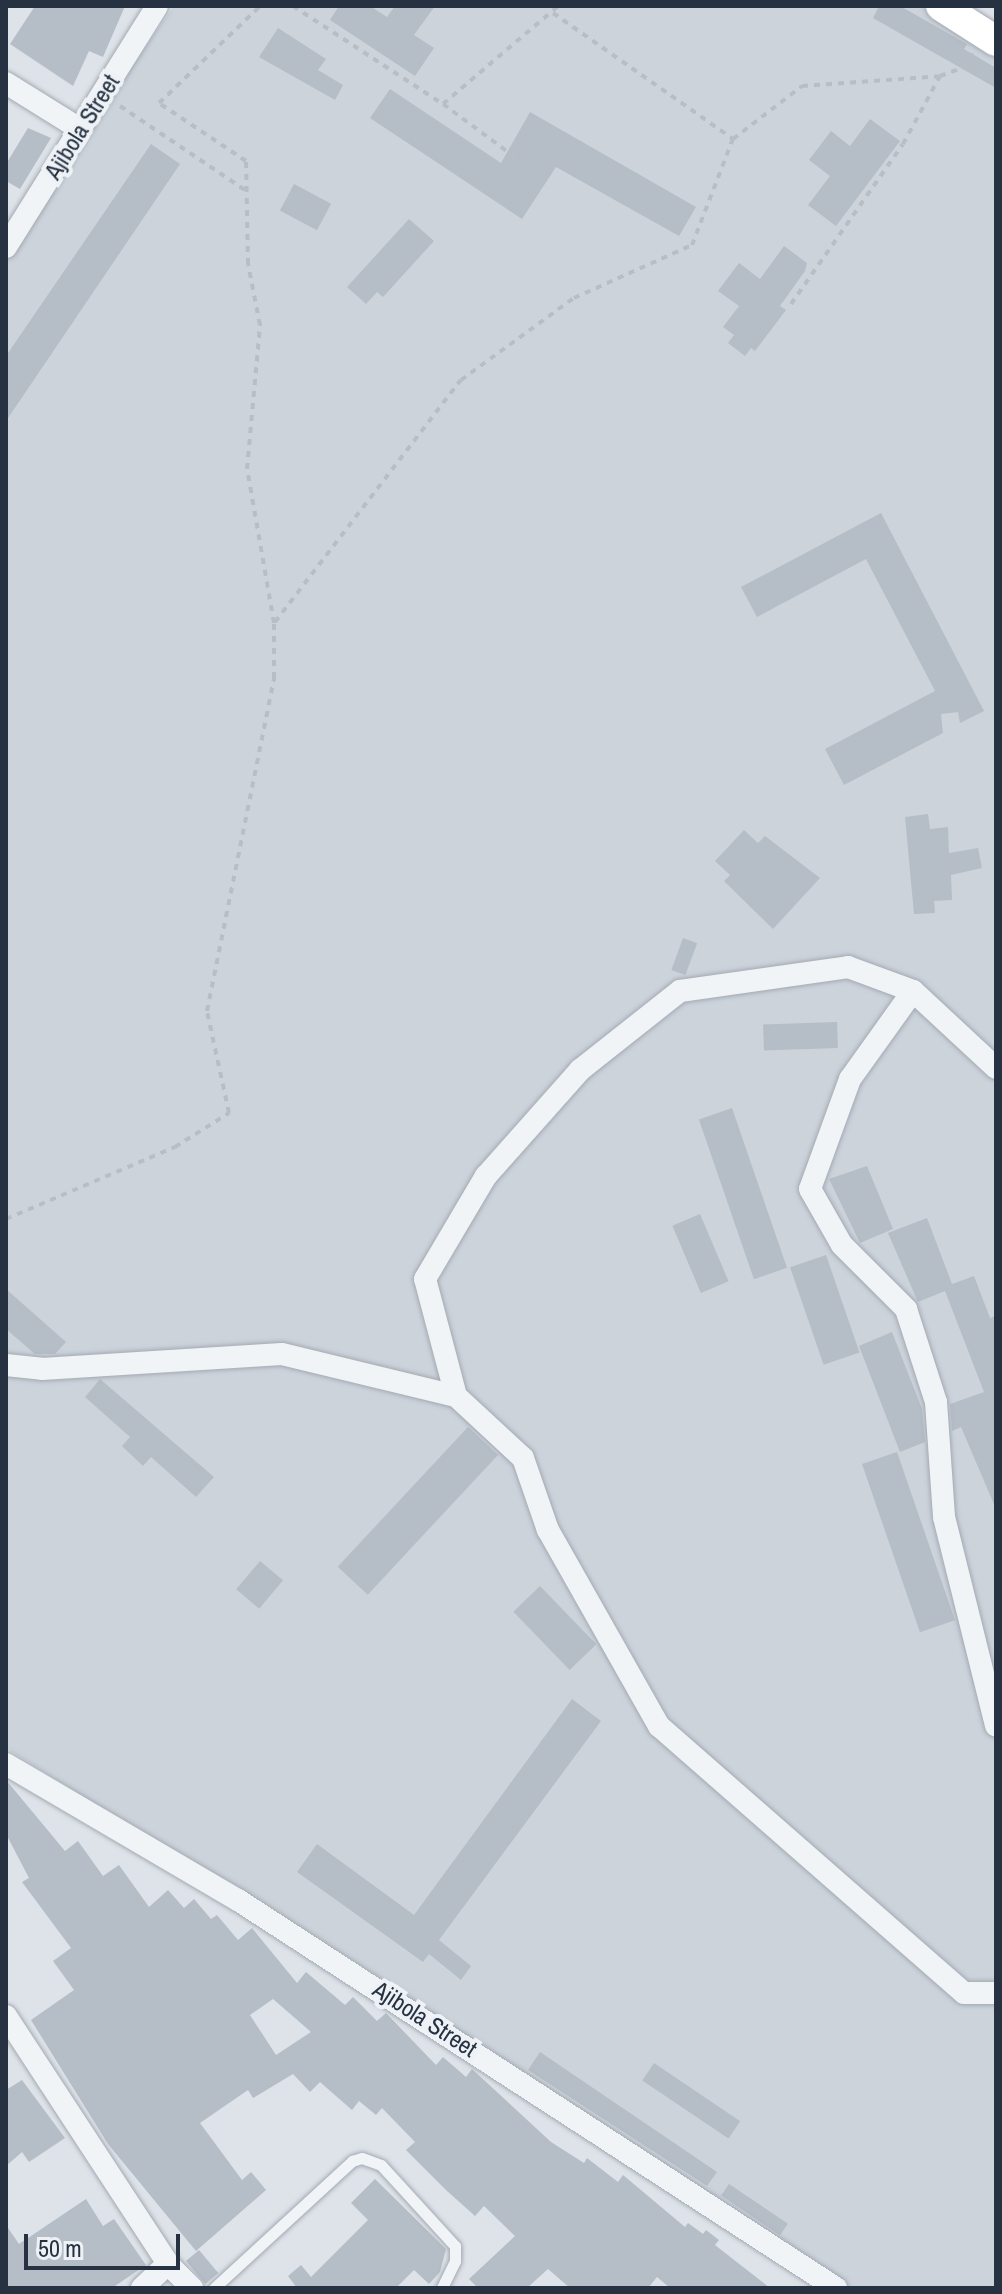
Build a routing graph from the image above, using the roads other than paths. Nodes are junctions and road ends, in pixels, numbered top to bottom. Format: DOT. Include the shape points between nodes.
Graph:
graph roads {
  1 [pos="157,6"];
  2 [pos="941,6"];
  3 [pos="992,38"];
  4 [pos="6,83"];
  5 [pos="80,129"];
  6 [pos="6,247"];
  7 [pos="913,991"];
  8 [pos="996,1068"];
  9 [pos="6,1365"];
  10 [pos="456,1396"];
  11 [pos="996,1726"];
  12 [pos="6,1764"];
  13 [pos="996,1993"];
  14 [pos="6,2016"];
  15 [pos="168,2264"];
  16 [pos="142,2288"];
  17 [pos="192,2288"];
  18 [pos="214,2288"];
  19 [pos="442,2288"];
  20 [pos="836,2288"];
  1 -- 5 [label="street, Ajibola Street"];
  2 -- 3 [label="street"];
  4 -- 5 [label="street"];
  5 -- 6 [label="street, Ajibola Street"];
  7 -- 8 [label="street"];
  7 -- 10 [label="street" via="848,967 680,991 580,1070 486,1176 425,1279"];
  7 -- 11 [label="street" via="850,1079 810,1189 842,1245 906,1309 936,1402 944,1517"];
  9 -- 10 [label="street" via="42,1369 282,1354"];
  10 -- 13 [label="street" via="523,1458 548,1530 659,1726 964,1993"];
  12 -- 20 [label="street, Ajibola Street" via="432,2022"];
  14 -- 15 [label="street"];
  15 -- 16 [label="street"];
  15 -- 17 [label="street"];
  18 -- 19 [label="lane" via="352,2161 362,2158 381,2165 455,2246 455,2261"];
}
